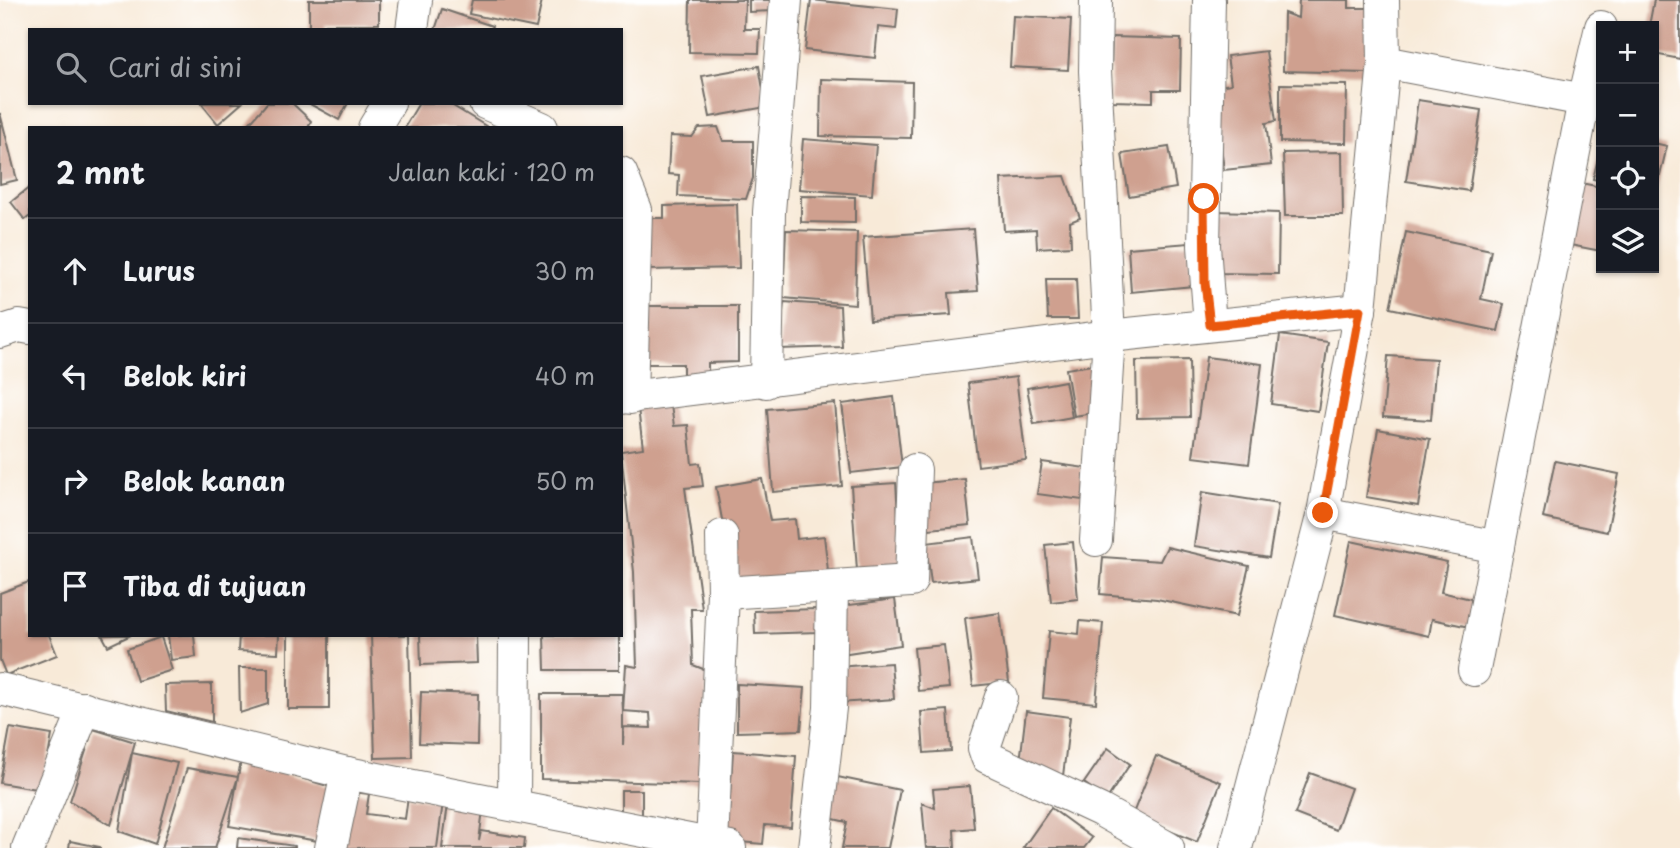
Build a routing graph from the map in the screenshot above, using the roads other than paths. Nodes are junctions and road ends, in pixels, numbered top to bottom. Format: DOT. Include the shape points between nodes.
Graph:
graph roads {
  1 [pos="416,0"];
  2 [pos="786,0"];
  3 [pos="1096,0"];
  4 [pos="1209,0"];
  5 [pos="1383,0"];
  6 [pos="1608,0"];
  7 [pos="1603,21"];
  8 [pos="412,28"];
  9 [pos="1596,48"];
  10 [pos="1384,62"];
  11 [pos="1584,100"];
  12 [pos="388,105"];
  13 [pos="490,105"];
  14 [pos="375,126"];
  15 [pos="537,126"];
  16 [pos="623,178"];
  17 [pos="1360,310"];
  18 [pos="1210,325"];
  19 [pos="28,328"];
  20 [pos="0,332"];
  21 [pos="1109,336"];
  22 [pos="766,382"];
  23 [pos="626,398"];
  24 [pos="915,470"];
  25 [pos="1323,513"];
  26 [pos="722,536"];
  27 [pos="1096,540"];
  28 [pos="1498,547"];
  29 [pos="832,587"];
  30 [pos="723,593"];
  31 [pos="515,637"];
  32 [pos="1474,670"];
  33 [pos="0,689"];
  34 [pos="1001,697"];
  35 [pos="85,708"];
  36 [pos="347,773"];
  37 [pos="514,804"];
  38 [pos="721,846"];
  39 [pos="28,848"];
  40 [pos="331,848"];
  41 [pos="814,848"];
  42 [pos="1168,848"];
  43 [pos="1236,848"];
  1 -- 8 [label="street"];
  2 -- 22 [label="street" via="769,212"];
  3 -- 21 [label="street"];
  4 -- 18 [label="street" via="1203,246"];
  5 -- 10 [label="street"];
  6 -- 7 [label="street"];
  9 -- 11 [label="street"];
  10 -- 11 [label="street"];
  10 -- 17 [label="street"];
  11 -- 28 [label="street"];
  12 -- 14 [label="street"];
  13 -- 15 [label="street"];
  16 -- 23 [label="street" via="636,209"];
  17 -- 18 [label="street"];
  17 -- 25 [label="street"];
  18 -- 21 [label="street"];
  19 -- 20 [label="street"];
  21 -- 22 [label="street"];
  21 -- 27 [label="street"];
  22 -- 23 [label="street"];
  24 -- 29 [label="street" via="913,580"];
  25 -- 28 [label="street"];
  25 -- 43 [label="street"];
  26 -- 30 [label="street"];
  28 -- 32 [label="street"];
  29 -- 30 [label="street"];
  29 -- 41 [label="street" via="830,708"];
  30 -- 38 [label="street"];
  31 -- 37 [label="street"];
  33 -- 35 [label="street"];
  34 -- 42 [label="street" via="984,748 987,757"];
  35 -- 36 [label="street"];
  35 -- 39 [label="street"];
  36 -- 37 [label="street"];
  36 -- 40 [label="street"];
  37 -- 38 [label="street"];
}
